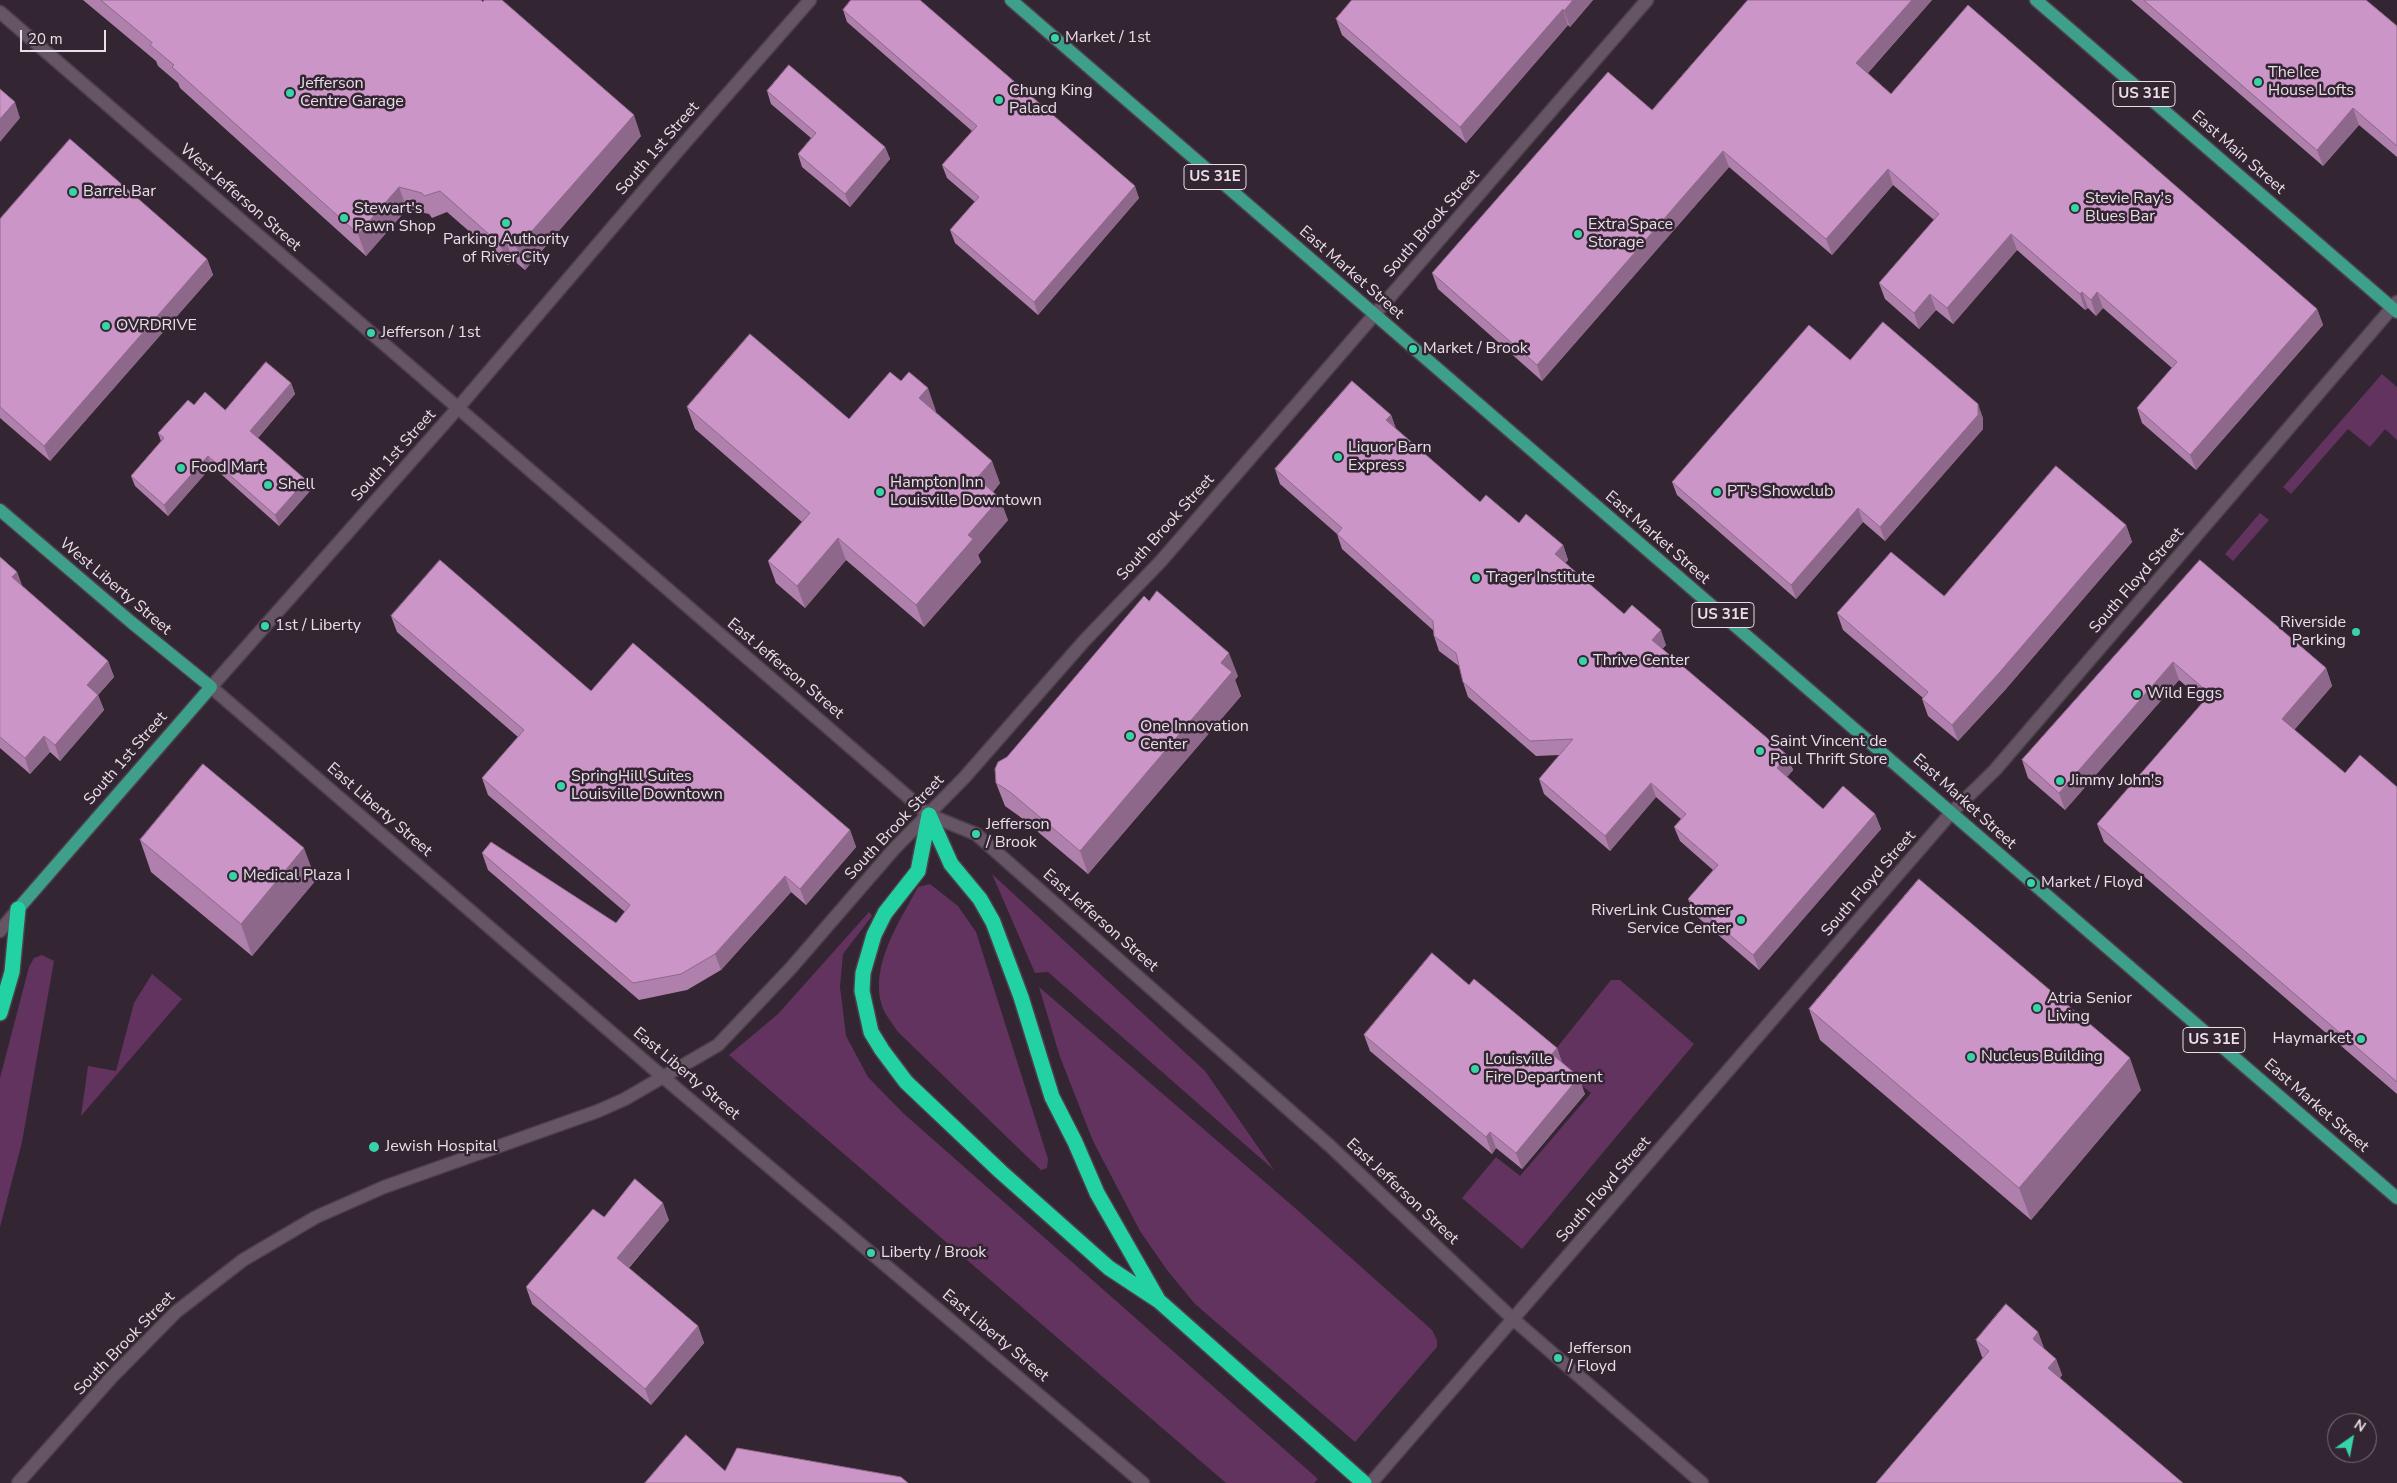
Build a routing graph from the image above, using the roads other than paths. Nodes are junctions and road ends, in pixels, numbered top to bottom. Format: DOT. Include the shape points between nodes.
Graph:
graph roads {
  1 [pos="810,0"];
  2 [pos="1010,0"];
  3 [pos="1647,0"];
  4 [pos="2036,0"];
  5 [pos="0,12"];
  6 [pos="2395,307"];
  7 [pos="1374,315"];
  8 [pos="458,409"];
  9 [pos="0,510"];
  10 [pos="211,687"];
  11 [pos="1951,813"];
  12 [pos="929,815"];
  13 [pos="18,909"];
  14 [pos="0,931"];
  15 [pos="0,1013"];
  16 [pos="663,1077"];
  17 [pos="2397,1198"];
  18 [pos="1159,1301"];
  19 [pos="1513,1319"];
  20 [pos="18,1483"];
  21 [pos="1143,1483"];
  22 [pos="1364,1483"];
  23 [pos="1371,1483"];
  24 [pos="1702,1483"];
  1 -- 8 [label="street, South 1st Street" via="675,153"];
  2 -- 7 [label="main road, East Market Street / US 31E"];
  3 -- 7 [label="street, South Brook Street"];
  4 -- 6 [label="main road, East Main Street / US 31E"];
  5 -- 8 [label="street, West Jefferson Street"];
  6 -- 11 [label="street, South Floyd Street" via="1995,770"];
  7 -- 11 [label="main road, East Market Street / US 31E"];
  7 -- 12 [label="street, South Brook Street" via="1161,561 1085,640"];
  8 -- 10 [label="street, South 1st Street"];
  8 -- 12 [label="street, East Jefferson Street"];
  9 -- 10 [label="main road, West Liberty Street"];
  10 -- 13 [label="main road, South 1st Street"];
  10 -- 16 [label="street, East Liberty Street"];
  11 -- 17 [label="main road, East Market Street / US 31E"];
  11 -- 19 [label="street, South Floyd Street"];
  12 -- 16 [label="street, South Brook Street" via="718,1044"];
  12 -- 18 [label="highway" via="951,864 980,899 993,922 1021,997 1052,1097 1096,1193"];
  12 -- 18 [label="highway" via="918,871 885,913 866,958 862,991 871,1032 906,1082 1002,1172 1109,1268"];
  12 -- 19 [label="street, East Jefferson Street" via="976,834 1330,1146"];
  13 -- 14 [label="street, South 1st Street"];
  13 -- 15 [label="highway" via="12,972"];
  16 -- 20 [label="street, South Brook Street" via="598,1112 359,1198 316,1217 243,1260 176,1312 111,1378"];
  16 -- 21 [label="street, East Liberty Street"];
  18 -- 22 [label="highway"];
  19 -- 23 [label="street, South Floyd Street"];
  19 -- 24 [label="street, East Jefferson Street"];
}
